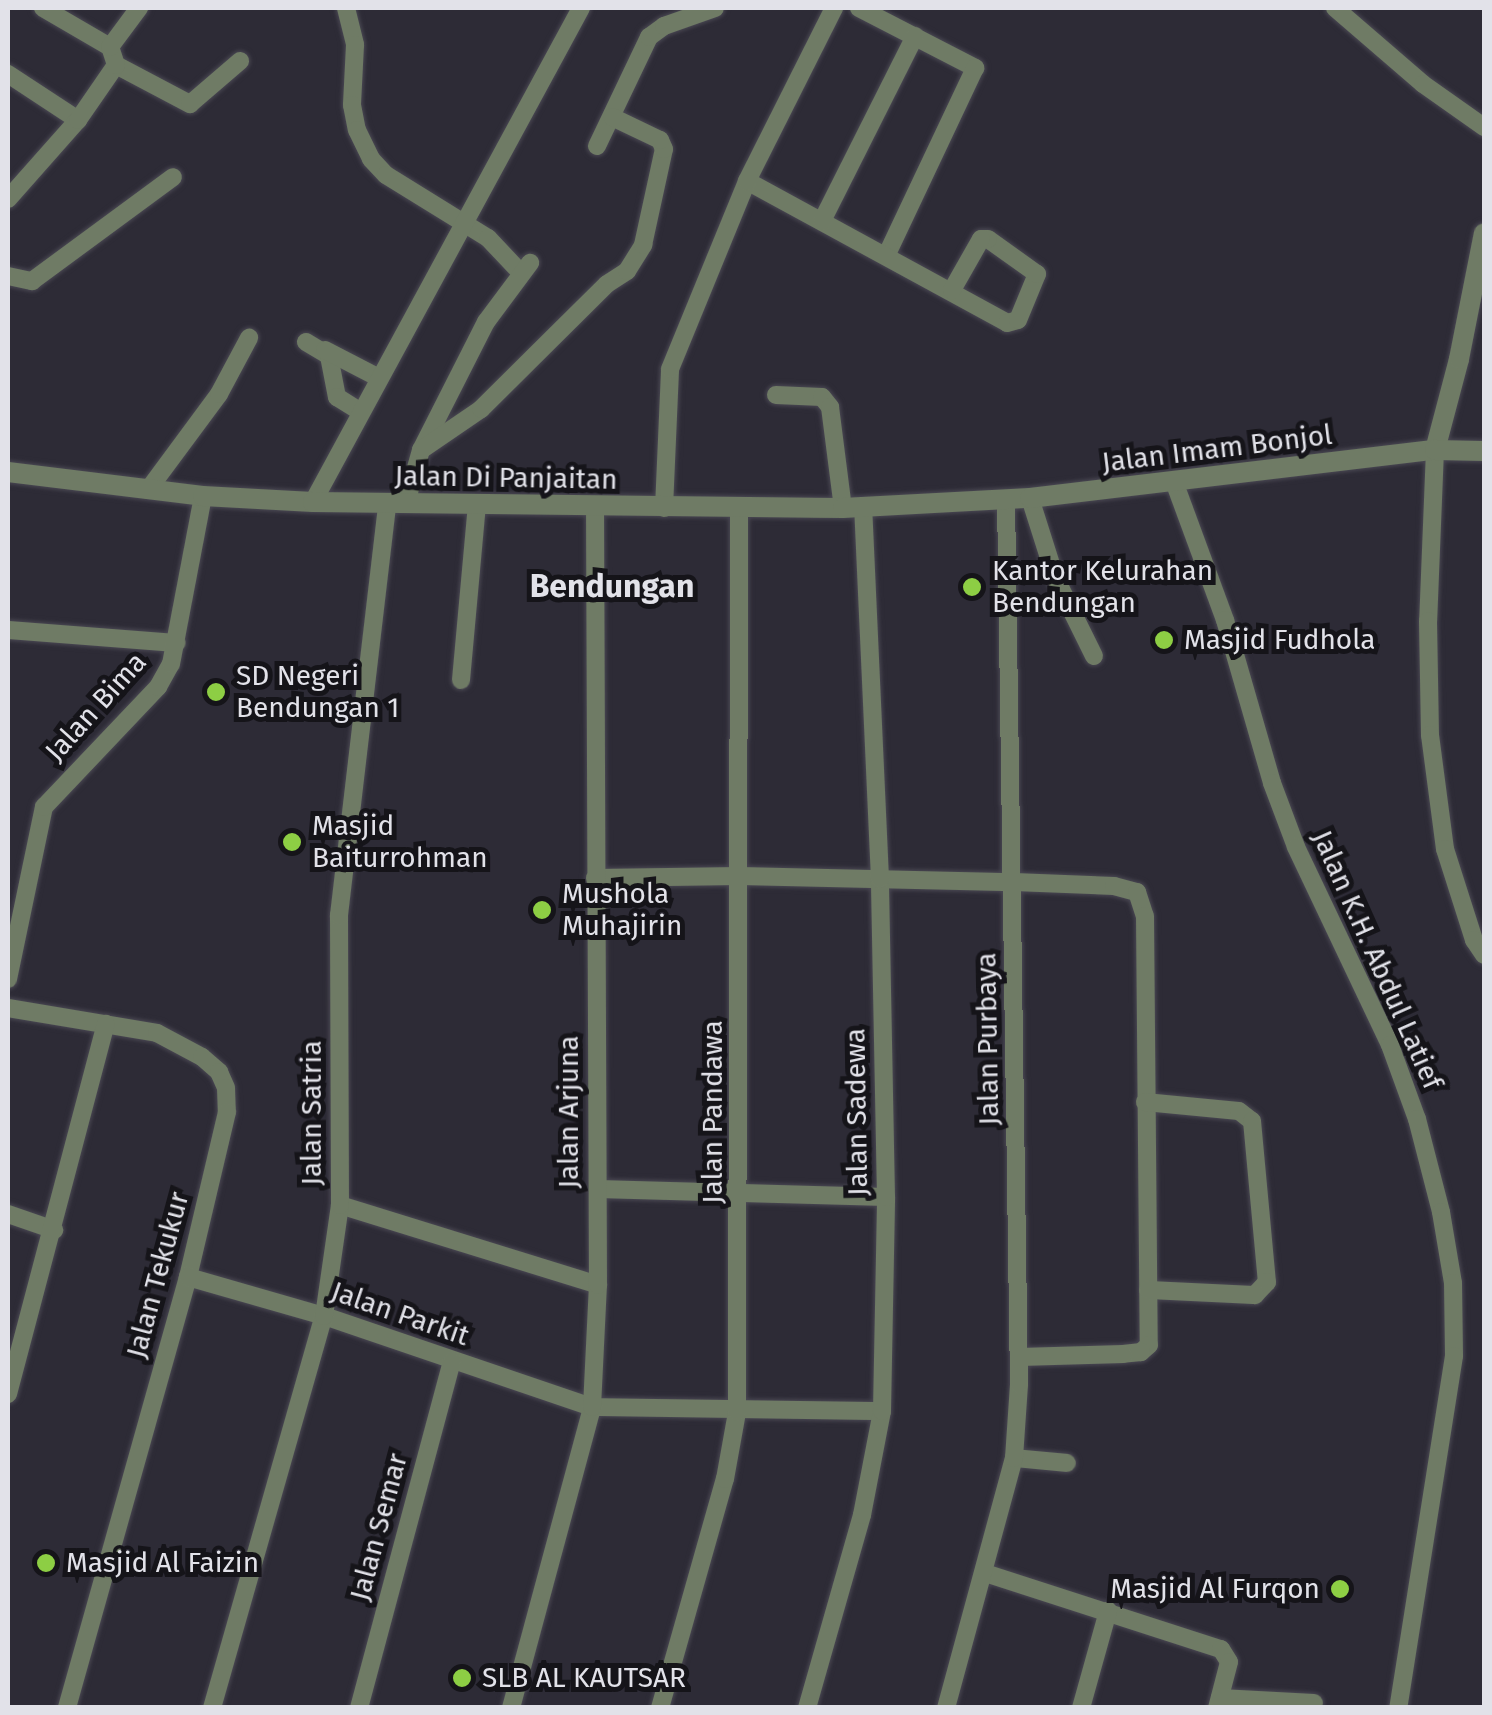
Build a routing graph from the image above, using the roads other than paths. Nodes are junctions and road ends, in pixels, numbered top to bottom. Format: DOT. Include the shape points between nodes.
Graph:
graph roads {
  1 [pos="43,8"];
  2 [pos="139,8"];
  3 [pos="346,8"];
  4 [pos="580,8"];
  5 [pos="715,8"];
  6 [pos="834,8"];
  7 [pos="859,8"];
  8 [pos="1335,8"];
  9 [pos="915,36"];
  10 [pos="113,56"];
  11 [pos="240,61"];
  12 [pos="8,74"];
  13 [pos="612,117"];
  14 [pos="78,120"];
  15 [pos="1484,127"];
  16 [pos="597,146"];
  17 [pos="174,177"];
  18 [pos="746,181"];
  19 [pos="9,195"];
  20 [pos="462,221"];
  21 [pos="822,221"];
  22 [pos="1484,232"];
  23 [pos="888,254"];
  24 [pos="8,276"];
  25 [pos="952,290"];
  26 [pos="249,338"];
  27 [pos="306,342"];
  28 [pos="325,350"];
  29 [pos="379,378"];
  30 [pos="776,395"];
  31 [pos="361,412"];
  32 [pos="422,450"];
  33 [pos="1435,450"];
  34 [pos="1484,451"];
  35 [pos="8,472"];
  36 [pos="1176,484"];
  37 [pos="148,490"];
  38 [pos="203,496"];
  39 [pos="1030,498"];
  40 [pos="1006,500"];
  41 [pos="313,502"];
  42 [pos="396,503"];
  43 [pos="477,504"];
  44 [pos="594,506"];
  45 [pos="739,506"];
  46 [pos="853,507"];
  47 [pos="664,508"];
  48 [pos="8,630"];
  49 [pos="177,643"];
  50 [pos="1094,656"];
  51 [pos="461,680"];
  52 [pos="740,876"];
  53 [pos="595,878"];
  54 [pos="880,879"];
  55 [pos="1014,882"];
  56 [pos="1484,954"];
  57 [pos="8,978"];
  58 [pos="8,1008"];
  59 [pos="106,1024"];
  60 [pos="1145,1102"];
  61 [pos="598,1189"];
  62 [pos="740,1195"];
  63 [pos="886,1197"];
  64 [pos="340,1205"];
  65 [pos="8,1214"];
  66 [pos="54,1230"];
  67 [pos="188,1277"];
  68 [pos="598,1284"];
  69 [pos="1148,1290"];
  70 [pos="324,1316"];
  71 [pos="14,1342"];
  72 [pos="1020,1356"];
  73 [pos="452,1361"];
  74 [pos="8,1394"];
  75 [pos="592,1407"];
  76 [pos="882,1411"];
  77 [pos="737,1412"];
  78 [pos="1014,1458"];
  79 [pos="1067,1463"];
  80 [pos="985,1572"];
  81 [pos="1108,1611"];
  82 [pos="1218,1703"];
  83 [pos="1314,1703"];
  84 [pos="67,1708"];
  85 [pos="212,1708"];
  86 [pos="359,1708"];
  87 [pos="511,1708"];
  88 [pos="660,1708"];
  89 [pos="807,1708"];
  90 [pos="946,1708"];
  91 [pos="1081,1708"];
  92 [pos="1398,1708"];
  1 -- 10 [label="street"];
  2 -- 10 [label="street"];
  3 -- 20 [label="street" via="355,45 352,105 371,159"];
  4 -- 20 [label="street"];
  5 -- 13 [label="street" via="649,38"];
  6 -- 18 [label="street"];
  7 -- 9 [label="street"];
  8 -- 15 [label="street" via="1432,92"];
  9 -- 21 [label="street"];
  9 -- 23 [label="street" via="972,64 976,74"];
  10 -- 11 [label="street" via="190,104"];
  10 -- 14 [label="street"];
  12 -- 14 [label="street"];
  13 -- 16 [label="street"];
  13 -- 32 [label="street" via="660,140 664,149 643,245 627,272 607,284 482,409"];
  14 -- 19 [label="street"];
  17 -- 24 [label="street" via="32,281"];
  18 -- 21 [label="street"];
  18 -- 47 [label="street" via="670,369"];
  20 -- 29 [label="street"];
  20 -- 32 [label="street, Jalan Satria" via="525,268 486,322"];
  21 -- 23 [label="street"];
  22 -- 33 [label="street"];
  23 -- 25 [label="street"];
  25 -- 25 [label="street" via="1014,323 1037,274 981,239"];
  26 -- 37 [label="street" via="218,394"];
  27 -- 28 [label="street"];
  28 -- 29 [label="street"];
  28 -- 31 [label="street" via="333,392"];
  29 -- 31 [label="street"];
  30 -- 46 [label="street, Jalan Sadewa" via="822,397 830,407"];
  31 -- 41 [label="street"];
  32 -- 42 [label="street, Jalan Satria"];
  33 -- 34 [label="street, Jalan Imam Bonjol"];
  33 -- 36 [label="street, Jalan Imam Bonjol"];
  33 -- 56 [label="street" via="1430,735 1446,849"];
  35 -- 37 [label="street, Jalan Di Panjaitan"];
  36 -- 39 [label="street, Jalan Imam Bonjol"];
  36 -- 92 [label="street, Jalan K.H. Abdul Latief" via="1225,620 1272,783 1407,1087 1441,1212 1453,1283 1454,1356"];
  37 -- 38 [label="street, Jalan Di Panjaitan"];
  38 -- 41 [label="street, Jalan Di Panjaitan"];
  38 -- 49 [label="street, Jalan Bima"];
  39 -- 40 [label="street, Jalan Imam Bonjol"];
  39 -- 50 [label="street" via="1055,577"];
  40 -- 46 [label="street, Jalan Di Panjaitan"];
  40 -- 55 [label="street, Jalan Purbaya"];
  41 -- 42 [label="street, Jalan Di Panjaitan"];
  42 -- 43 [label="street, Jalan Di Panjaitan"];
  42 -- 64 [label="street, Jalan Satria" via="339,915"];
  43 -- 44 [label="street, Jalan Di Panjaitan"];
  43 -- 51 [label="street"];
  44 -- 47 [label="street, Jalan Di Panjaitan"];
  44 -- 53 [label="street, Jalan Arjuna"];
  45 -- 46 [label="street, Jalan Di Panjaitan"];
  45 -- 47 [label="street, Jalan Di Panjaitan"];
  45 -- 52 [label="street, Jalan Pandawa"];
  46 -- 54 [label="street, Jalan Sadewa"];
  48 -- 49 [label="street, Jalan Bima"];
  49 -- 57 [label="street, Jalan Bima" via="158,687 44,806"];
  52 -- 53 [label="street"];
  52 -- 54 [label="street"];
  52 -- 62 [label="street, Jalan Pandawa"];
  53 -- 61 [label="street, Jalan Arjuna"];
  54 -- 55 [label="street"];
  54 -- 63 [label="street, Jalan Sadewa"];
  55 -- 60 [label="street" via="1129,888 1143,900"];
  55 -- 72 [label="street, Jalan Purbaya"];
  58 -- 59 [label="street, Jalan Tekukur"];
  59 -- 66 [label="street"];
  59 -- 67 [label="street, Jalan Tekukur" via="176,1040 219,1072 226,1088 228,1112"];
  60 -- 69 [label="street"];
  60 -- 69 [label="street" via="1240,1111 1252,1122 1268,1282 1254,1296"];
  61 -- 62 [label="street"];
  61 -- 68 [label="street, Jalan Arjuna"];
  62 -- 63 [label="street"];
  62 -- 77 [label="street, Jalan Pandawa"];
  63 -- 76 [label="street, Jalan Sadewa"];
  64 -- 68 [label="street"];
  64 -- 70 [label="street, Jalan Satria"];
  65 -- 66 [label="street"];
  66 -- 71 [label="street"];
  67 -- 70 [label="street, Jalan Parkit"];
  67 -- 84 [label="street, Jalan Tekukur"];
  68 -- 75 [label="street, Jalan Arjuna"];
  69 -- 72 [label="street" via="1149,1345 1141,1352"];
  70 -- 73 [label="street, Jalan Parkit"];
  70 -- 85 [label="street, Jalan Satria"];
  71 -- 74 [label="street"];
  72 -- 78 [label="street, Jalan Purbaya"];
  73 -- 75 [label="street, Jalan Parkit"];
  73 -- 86 [label="street, Jalan Semar"];
  75 -- 77 [label="street, Jalan Parkit"];
  75 -- 87 [label="street, Jalan Arjuna"];
  76 -- 77 [label="street, Jalan Parkit"];
  76 -- 89 [label="street, Jalan Sadewa" via="862,1516"];
  77 -- 88 [label="street, Jalan Pandawa" via="725,1479"];
  78 -- 79 [label="street"];
  78 -- 80 [label="street, Jalan Purbaya"];
  80 -- 81 [label="street"];
  80 -- 90 [label="street, Jalan Purbaya"];
  81 -- 82 [label="street" via="1221,1649 1230,1662"];
  81 -- 91 [label="street"];
  82 -- 83 [label="street"];
}
